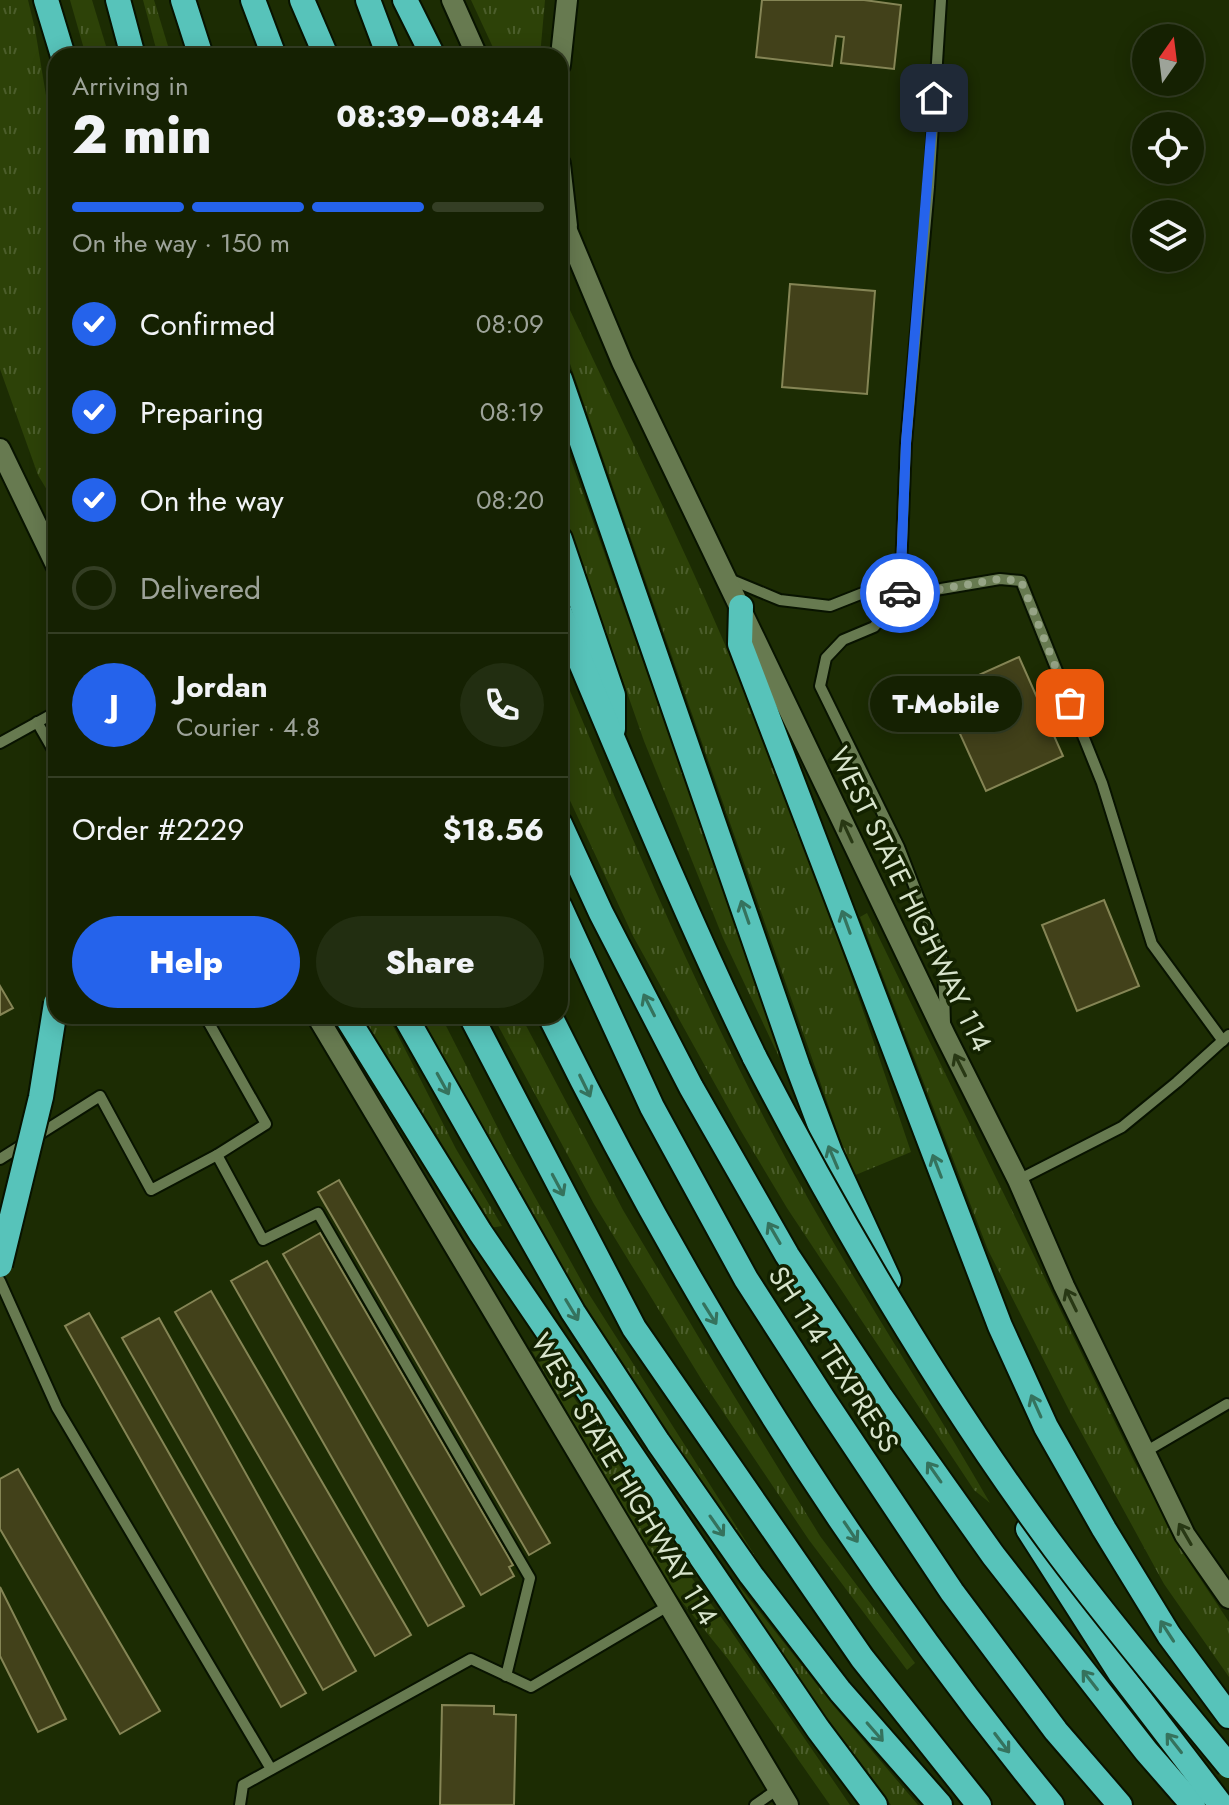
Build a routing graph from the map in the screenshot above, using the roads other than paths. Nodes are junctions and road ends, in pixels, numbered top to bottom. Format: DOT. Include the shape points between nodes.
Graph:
graph roads {
  1 [pos="46,0"];
  2 [pos="54,0"];
  3 [pos="118,0"];
  4 [pos="183,0"];
  5 [pos="253,0"];
  6 [pos="302,0"];
  7 [pos="368,0"];
  8 [pos="405,0"];
  9 [pos="452,0"];
  10 [pos="567,0"];
  11 [pos="941,0"];
  12 [pos="61,48"];
  13 [pos="62,48"];
  14 [pos="131,48"];
  15 [pos="198,48"];
  16 [pos="271,48"];
  17 [pos="323,48"];
  18 [pos="386,48"];
  19 [pos="429,48"];
  20 [pos="473,48"];
  21 [pos="562,48"];
  22 [pos="568,230"];
  23 [pos="568,402"];
  24 [pos="0,449"];
  25 [pos="48,548"];
  26 [pos="568,563"];
  27 [pos="726,577"];
  28 [pos="900,596"];
  29 [pos="741,607"];
  30 [pos="568,632"];
  31 [pos="48,716"];
  32 [pos="37,722"];
  33 [pos="613,740"];
  34 [pos="48,741"];
  35 [pos="0,743"];
  36 [pos="568,841"];
  37 [pos="568,924"];
  38 [pos="53,1024"];
  39 [pos="210,1024"];
  40 [pos="322,1024"];
  41 [pos="351,1024"];
  42 [pos="410,1024"];
  43 [pos="475,1024"];
  44 [pos="554,1024"];
  45 [pos="945,1035"];
  46 [pos="1226,1038"];
  47 [pos="217,1155"];
  48 [pos="0,1159"];
  49 [pos="1018,1180"];
  50 [pos="0,1265"];
  51 [pos="0,1281"];
  52 [pos="1227,1404"];
  53 [pos="1145,1452"];
  54 [pos="1229,1598"];
  55 [pos="668,1606"];
  56 [pos="506,1676"];
  57 [pos="1229,1716"];
  58 [pos="1229,1766"];
  59 [pos="271,1769"];
  60 [pos="783,1797"];
  61 [pos="240,1805"];
  62 [pos="755,1805"];
  63 [pos="875,1805"];
  64 [pos="940,1805"];
  65 [pos="979,1805"];
  66 [pos="1052,1805"];
  67 [pos="1120,1805"];
  68 [pos="1193,1805"];
  69 [pos="1221,1805"];
  1 -- 12 [label="highway"];
  2 -- 13 [label="highway"];
  3 -- 14 [label="highway"];
  4 -- 15 [label="highway"];
  5 -- 16 [label="highway"];
  6 -- 17 [label="highway"];
  7 -- 18 [label="highway"];
  8 -- 19 [label="highway"];
  9 -- 20 [label="main road"];
  10 -- 21 [label="main road"];
  11 -- 28 [label="lane" via="906,443"];
  22 -- 27 [label="main road, WEST STATE HIGHWAY 114" via="622,362"];
  69 -- 23 [label="highway, one-way" via="1120,1673 1017,1512 883,1268 798,1067"];
  24 -- 25 [label="main road"];
  26 -- 33 [label="highway" via="613,695"];
  27 -- 28 [label="lane" via="780,600 818,605 830,606 863,593"];
  27 -- 29 [label="main road, WEST STATE HIGHWAY 114"];
  28 -- 45 [label="lane" via="874,627 843,640 826,658 820,686 899,847 943,961"];
  28 -- 46 [label="lane" via="1000,579 1021,581 1102,783 1152,944"];
  45 -- 29 [label="main road, WEST STATE HIGHWAY 114, one-way"];
  57 -- 29 [label="highway, one-way" via="1169,1635 1104,1529 1046,1427 1000,1326 740,644"];
  30 -- 33 [label="highway"];
  31 -- 32 [label="lane"];
  32 -- 34 [label="lane"];
  32 -- 35 [label="lane"];
  33 -- 58 [label="highway, bridge" via="755,1058 804,1154 930,1368 1054,1548"];
  68 -- 36 [label="highway, one-way" via="993,1555 787,1255 691,1087"];
  37 -- 67 [label="highway, SH 114 TEXPRESS" via="652,1107 746,1279 952,1592 1056,1731"];
  38 -- 50 [label="highway, bridge" via="41,1097"];
  39 -- 47 [label="lane" via="266,1124"];
  40 -- 55 [label="main road, WEST STATE HIGHWAY 114"];
  41 -- 63 [label="highway" via="480,1232"];
  42 -- 64 [label="highway, one-way" via="573,1312 658,1442 840,1691"];
  43 -- 65 [label="highway, one-way" via="634,1328 862,1658"];
  44 -- 66 [label="highway, one-way" via="700,1298 782,1431 912,1623"];
  49 -- 45 [label="main road, WEST STATE HIGHWAY 114, one-way"];
  46 -- 49 [label="lane" via="1122,1127"];
  47 -- 48 [label="lane" via="151,1190 100,1096"];
  47 -- 56 [label="lane" via="263,1240 318,1213 530,1578"];
  53 -- 49 [label="main road, WEST STATE HIGHWAY 114, one-way"];
  51 -- 59 [label="lane" via="57,1408"];
  52 -- 53 [label="lane"];
  54 -- 53 [label="main road, WEST STATE HIGHWAY 114, one-way" via="1185,1535"];
  55 -- 56 [label="lane" via="531,1687"];
  55 -- 60 [label="main road, WEST STATE HIGHWAY 114"];
  56 -- 59 [label="lane" via="471,1659"];
  59 -- 61 [label="lane" via="243,1785"];
  60 -- 62 [label="lane"];
}
